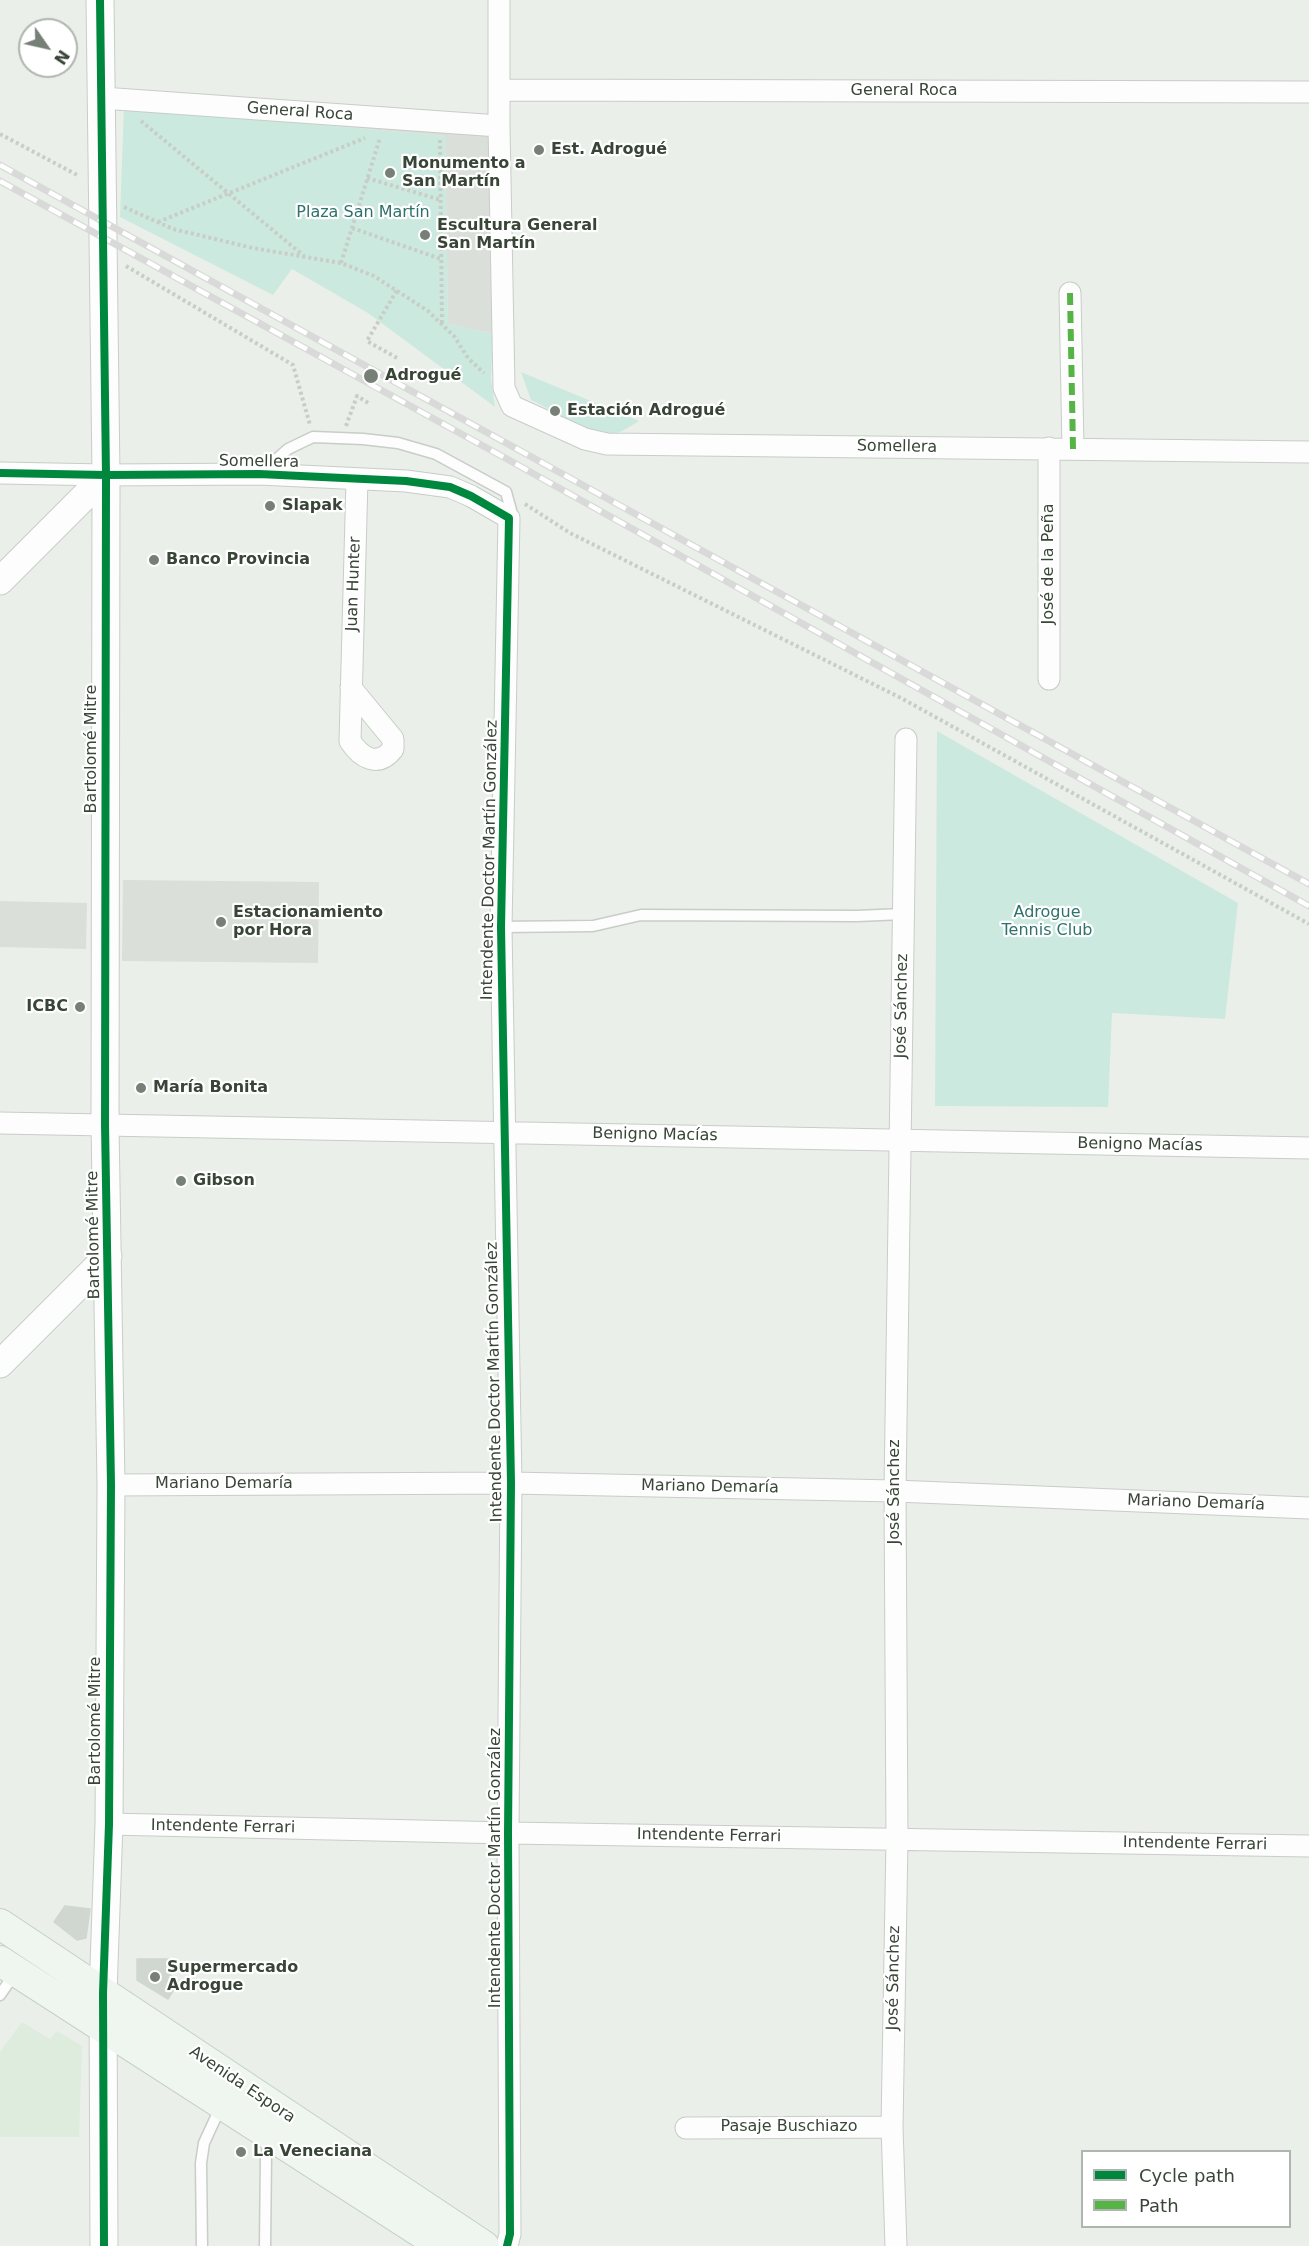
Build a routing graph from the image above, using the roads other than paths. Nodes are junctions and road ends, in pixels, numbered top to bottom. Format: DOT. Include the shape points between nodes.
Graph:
graph roads {
  1 [pos="100,0"];
  2 [pos="499,0"];
  3 [pos="500,90"];
  4 [pos="1309,92"];
  5 [pos="108,98"];
  6 [pos="499,126"];
  7 [pos="1070,293"];
  8 [pos="1049,448"];
  9 [pos="1072,449"];
  10 [pos="1309,452"];
  11 [pos="0,472"];
  12 [pos="259,474"];
  13 [pos="106,475"];
  14 [pos="357,479"];
  15 [pos="509,518"];
  16 [pos="0,581"];
  17 [pos="1049,679"];
  18 [pos="351,688"];
  19 [pos="906,739"];
  20 [pos="903,914"];
  21 [pos="501,927"];
  22 [pos="0,1123"];
  23 [pos="105,1124"];
  24 [pos="504,1132"];
  25 [pos="899,1141"];
  26 [pos="1309,1148"];
  27 [pos="108,1256"];
  28 [pos="0,1364"];
  29 [pos="511,1483"];
  30 [pos="111,1485"];
  31 [pos="895,1491"];
  32 [pos="1309,1508"];
  33 [pos="109,1824"];
  34 [pos="508,1833"];
  35 [pos="897,1840"];
  36 [pos="1309,1846"];
  37 [pos="0,1924"];
  38 [pos="5,1976"];
  39 [pos="104,1993"];
  40 [pos="104,2027"];
  41 [pos="222,2103"];
  42 [pos="892,2127"];
  43 [pos="686,2128"];
  44 [pos="273,2136"];
  45 [pos="104,2246"];
  46 [pos="202,2246"];
  47 [pos="265,2246"];
  48 [pos="442,2246"];
  49 [pos="484,2246"];
  50 [pos="507,2246"];
  51 [pos="896,2246"];
  1 -- 5 [label="street, Bartolomé Mitre"];
  2 -- 3 [label="street"];
  3 -- 4 [label="street, General Roca"];
  3 -- 6 [label="street"];
  5 -- 6 [label="street, General Roca"];
  5 -- 13 [label="street, Bartolomé Mitre" via="104,200"];
  6 -- 8 [label="street, Somellera" via="504,388 512,406 596,442"];
  7 -- 9 [label="street"];
  8 -- 9 [label="street, Somellera"];
  8 -- 17 [label="street, José de la Peña"];
  9 -- 10 [label="street, Somellera"];
  11 -- 13 [label="street, Somellera"];
  12 -- 13 [label="street, Somellera"];
  12 -- 14 [label="street, Somellera"];
  12 -- 15 [label="lane" via="288,448 313,437 398,443 436,454 506,492"];
  13 -- 16 [label="street"];
  13 -- 23 [label="street, Bartolomé Mitre"];
  14 -- 15 [label="street, Somellera" via="450,487"];
  14 -- 18 [label="street, Juan Hunter"];
  15 -- 21 [label="street, Intendente Doctor Martín González"];
  19 -- 20 [label="street, José Sánchez"];
  20 -- 21 [label="lane" via="641,915 593,926"];
  20 -- 25 [label="street, José Sánchez"];
  21 -- 24 [label="street, Intendente Doctor Martín González"];
  22 -- 23 [label="street, Benigno Macías"];
  23 -- 24 [label="street, Benigno Macías"];
  23 -- 27 [label="street, Bartolomé Mitre"];
  24 -- 25 [label="street, Benigno Macías"];
  24 -- 29 [label="street, Intendente Doctor Martín González"];
  25 -- 26 [label="street, Benigno Macías"];
  25 -- 31 [label="street, José Sánchez"];
  27 -- 28 [label="street"];
  27 -- 30 [label="street, Bartolomé Mitre"];
  29 -- 30 [label="street, Mariano Demaría"];
  29 -- 31 [label="street, Mariano Demaría"];
  29 -- 34 [label="street, Intendente Doctor Martín González"];
  30 -- 33 [label="street, Bartolomé Mitre"];
  31 -- 32 [label="street, Mariano Demaría"];
  31 -- 35 [label="street, José Sánchez"];
  33 -- 34 [label="street, Intendente Ferrari"];
  33 -- 39 [label="street, Bartolomé Mitre"];
  34 -- 35 [label="street, Intendente Ferrari"];
  34 -- 50 [label="street, Intendente Doctor Martín González"];
  35 -- 36 [label="street, Intendente Ferrari"];
  35 -- 42 [label="street, José Sánchez"];
  37 -- 39 [label="main road, Avenida Espora"];
  38 -- 40 [label="main road, Avenida Espora"];
  39 -- 40 [label="street, Bartolomé Mitre"];
  39 -- 49 [label="main road, Avenida Espora"];
  40 -- 41 [label="main road, Avenida Espora"];
  40 -- 45 [label="street, Bartolomé Mitre"];
  41 -- 44 [label="main road, Avenida Espora"];
  41 -- 46 [label="lane" via="204,2143 201,2163"];
  42 -- 43 [label="street, Pasaje Buschiazo"];
  42 -- 51 [label="street, José Sánchez"];
  44 -- 47 [label="lane" via="266,2155"];
  44 -- 48 [label="main road, Avenida Espora"];
}
